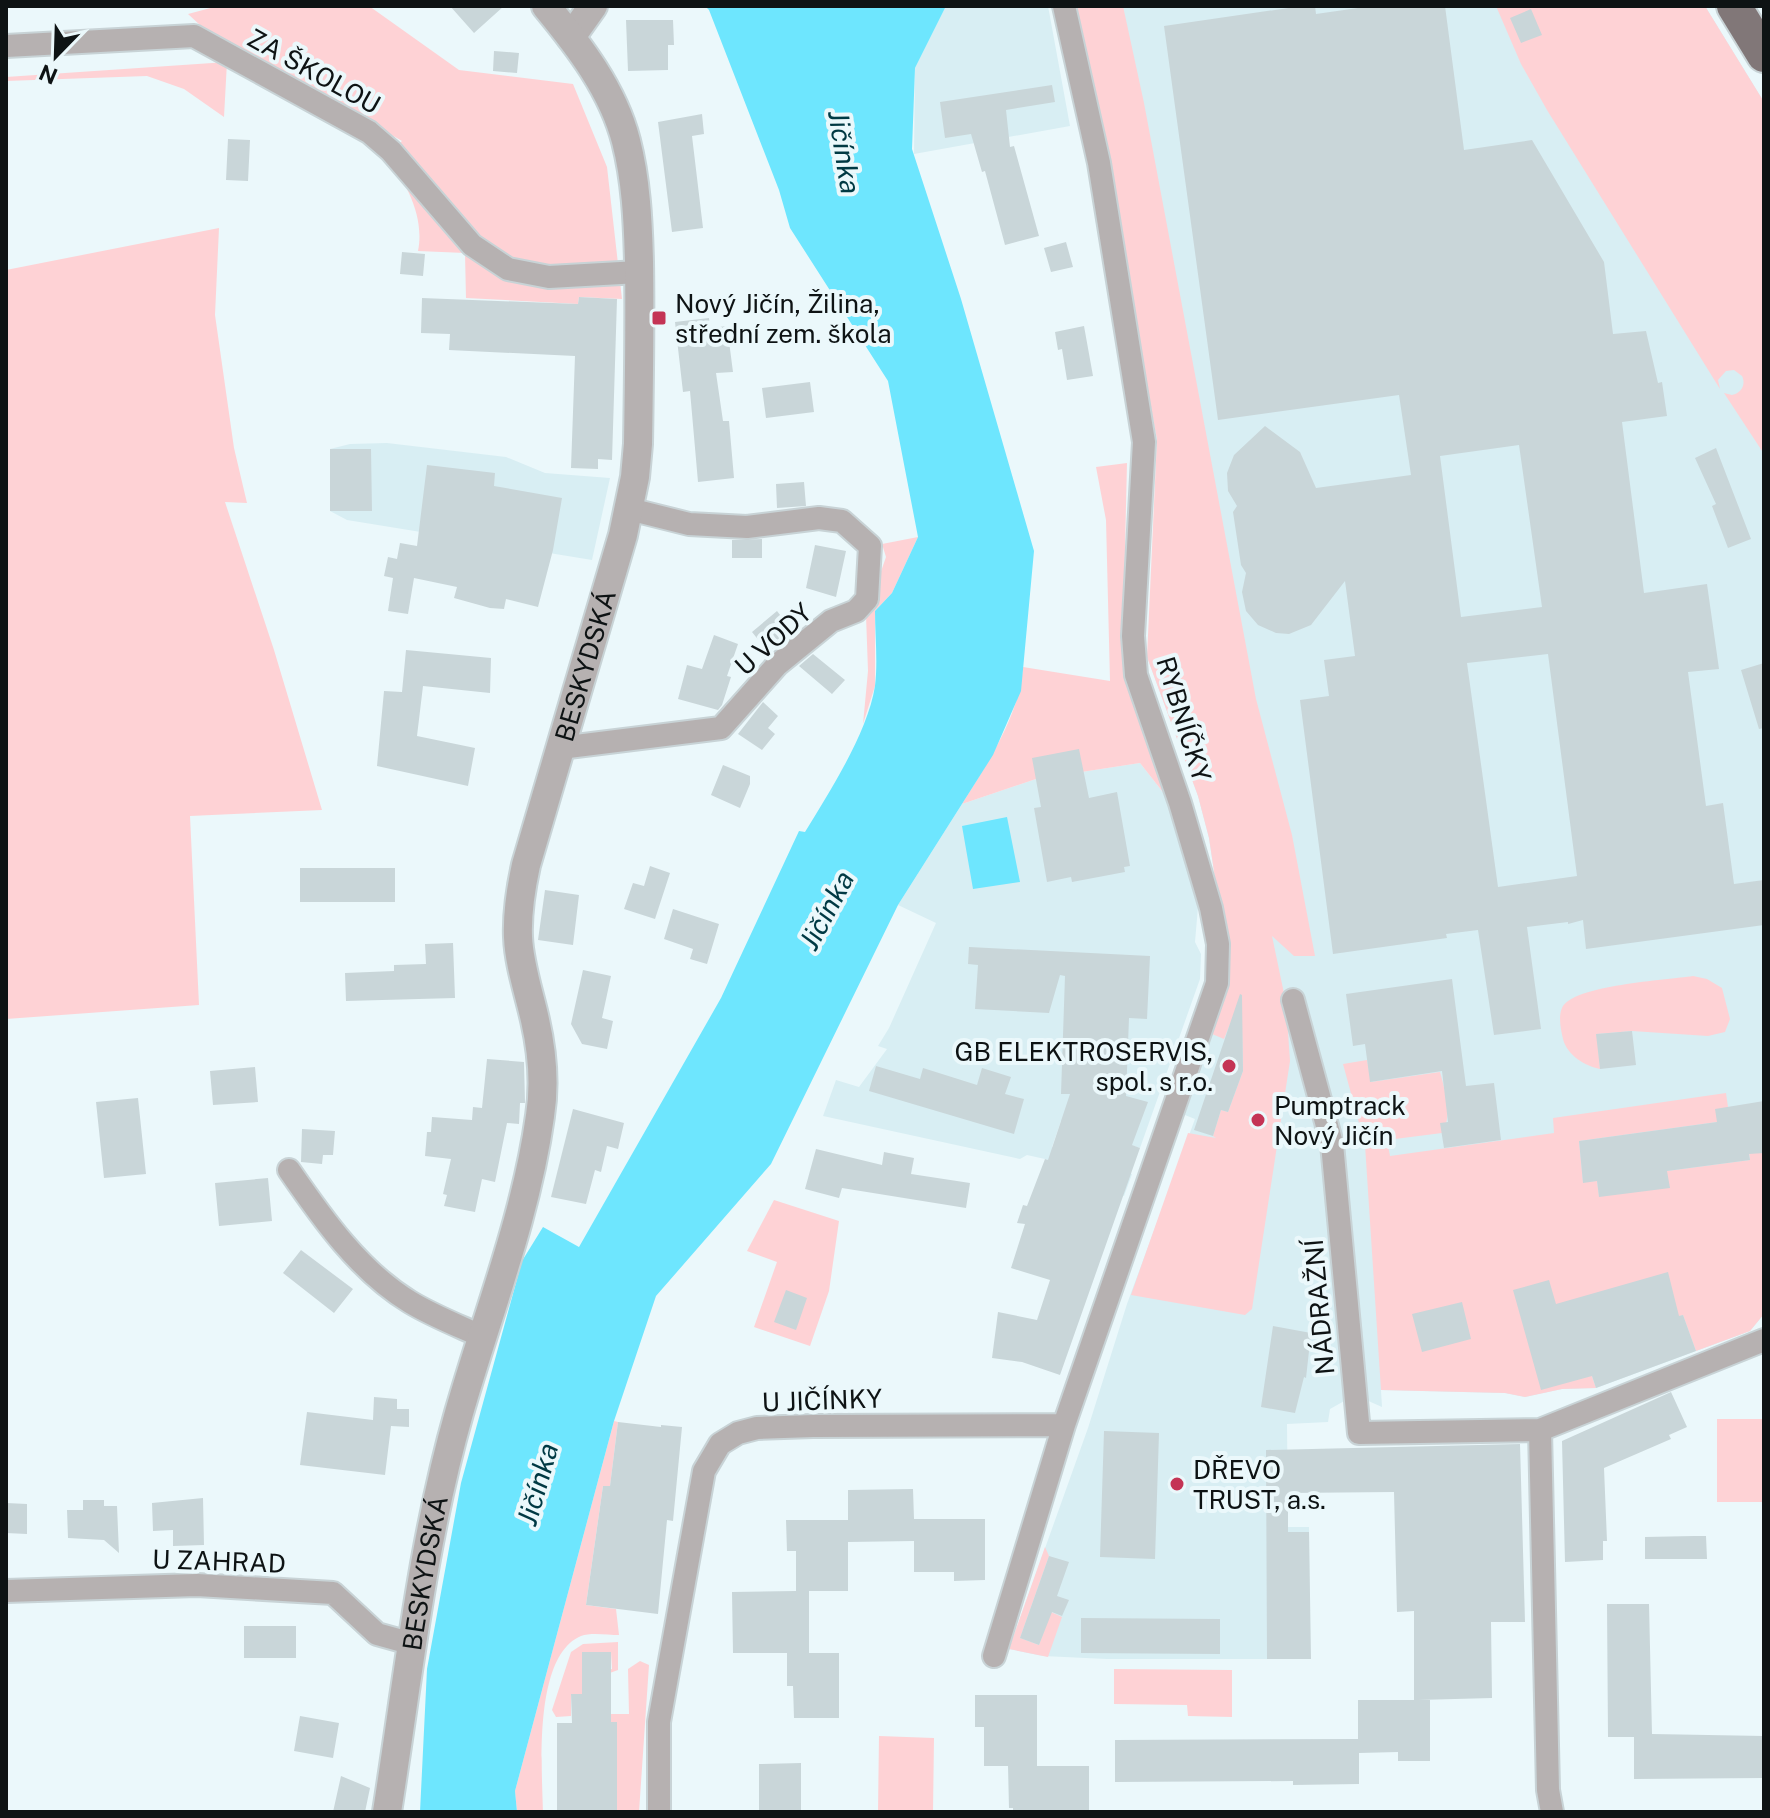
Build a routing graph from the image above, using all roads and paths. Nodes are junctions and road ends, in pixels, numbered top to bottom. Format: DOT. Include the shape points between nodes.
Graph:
graph roads {
  1 [pos="546,6"];
  2 [pos="593,6"];
  3 [pos="1064,6"];
  4 [pos="1734,6"];
  5 [pos="571,37"];
  6 [pos="6,46"];
  7 [pos="1764,55"];
  8 [pos="639,272"];
  9 [pos="629,509"];
  10 [pos="560,748"];
  11 [pos="1293,1000"];
  12 [pos="289,1170"];
  13 [pos="483,1337"];
  14 [pos="1764,1340"];
  15 [pos="1064,1425"];
  16 [pos="1540,1430"];
  17 [pos="6,1591"];
  18 [pos="413,1644"];
  19 [pos="994,1656"];
  20 [pos="387,1812"];
  21 [pos="659,1812"];
  22 [pos="1552,1812"];
  1 -- 5 [label="street, BESKYDSKÁ"];
  2 -- 5 [label="street"];
  3 -- 15 [label="street, RYBNÍČKY" via="1099,163 1144,442 1133,636 1136,675 1180,803 1218,944 1217,983"];
  4 -- 7 [label="main road"];
  5 -- 8 [label="street, BESKYDSKÁ" via="604,86 625,138 635,192"];
  6 -- 8 [label="street, ZA ŠKOLOU" via="194,36 369,132 472,245 508,269 549,277"];
  8 -- 9 [label="street, BESKYDSKÁ" via="638,444"];
  9 -- 10 [label="street, BESKYDSKÁ"];
  9 -- 10 [label="street, U VODY" via="689,524 747,527 819,518 842,521 870,546 867,599 777,665 721,728"];
  10 -- 13 [label="street, BESKYDSKÁ" via="519,900 518,938 542,1065 540,1115"];
  11 -- 16 [label="street, NÁDRAŽNÍ" via="1332,1144 1359,1433"];
  12 -- 13 [label="street" via="360,1261 409,1301"];
  13 -- 18 [label="street, BESKYDSKÁ" via="442,1480"];
  14 -- 16 [label="street, NÁDRAŽNÍ"];
  15 -- 19 [label="street"];
  15 -- 21 [label="street, U JIČÍNKY" via="757,1428 720,1444 704,1471 659,1722"];
  16 -- 22 [label="street"];
  17 -- 18 [label="street, U ZAHRAD" via="197,1585 333,1593 377,1634"];
  18 -- 20 [label="street, BESKYDSKÁ"];
}
